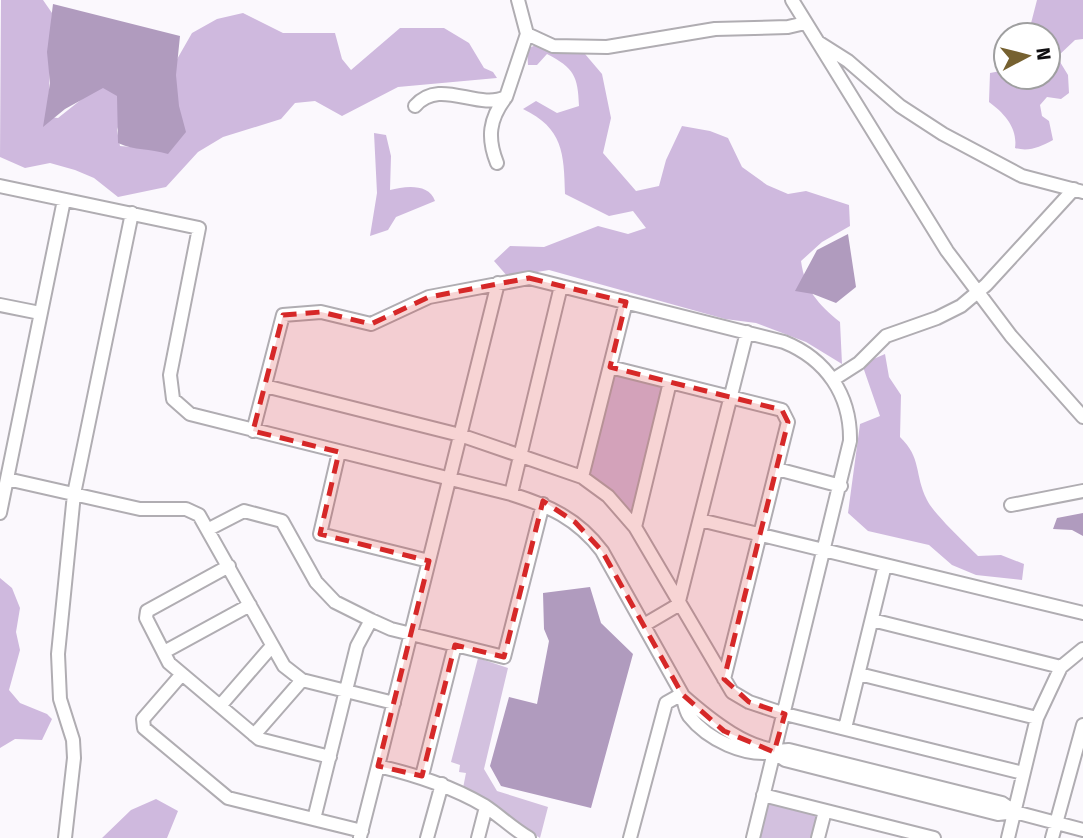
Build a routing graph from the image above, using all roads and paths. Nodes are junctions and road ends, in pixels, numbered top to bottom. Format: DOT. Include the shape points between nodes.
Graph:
graph roads {
  1 [pos="518,0"];
  2 [pos="792,0"];
  3 [pos="805,23"];
  4 [pos="527,34"];
  5 [pos="815,39"];
  6 [pos="506,97"];
  7 [pos="415,106"];
  8 [pos="497,163"];
  9 [pos="0,186"];
  10 [pos="1078,190"];
  11 [pos="64,200"];
  12 [pos="132,214"];
  13 [pos="498,283"];
  14 [pos="561,286"];
  15 [pos="976,293"];
  16 [pos="626,302"];
  17 [pos="0,304"];
  18 [pos="40,313"];
  19 [pos="747,332"];
  20 [pos="610,367"];
  21 [pos="834,379"];
  22 [pos="670,382"];
  23 [pos="265,386"];
  24 [pos="730,396"];
  25 [pos="1083,417"];
  26 [pos="253,431"];
  27 [pos="460,435"];
  28 [pos="339,452"];
  29 [pos="519,454"];
  30 [pos="777,469"];
  31 [pos="582,477"];
  32 [pos="7,479"];
  33 [pos="450,480"];
  34 [pos="841,486"];
  35 [pos="1083,491"];
  36 [pos="74,494"];
  37 [pos="511,494"];
  38 [pos="542,504"];
  39 [pos="1010,505"];
  40 [pos="0,513"];
  41 [pos="700,520"];
  42 [pos="635,527"];
  43 [pos="209,529"];
  44 [pos="760,534"];
  45 [pos="825,550"];
  46 [pos="429,561"];
  47 [pos="886,565"];
  48 [pos="229,566"];
  49 [pos="250,605"];
  50 [pos="678,605"];
  51 [pos="1083,613"];
  52 [pos="371,620"];
  53 [pos="872,620"];
  54 [pos="644,625"];
  55 [pos="411,634"];
  56 [pos="455,645"];
  57 [pos="272,646"];
  58 [pos="1083,649"];
  59 [pos="164,652"];
  60 [pos="1061,667"];
  61 [pos="182,674"];
  62 [pos="859,674"];
  63 [pos="724,679"];
  64 [pos="302,680"];
  65 [pos="347,692"];
  66 [pos="682,694"];
  67 [pos="394,704"];
  68 [pos="220,706"];
  69 [pos="785,714"];
  70 [pos="1037,718"];
  71 [pos="1083,725"];
  72 [pos="845,728"];
  73 [pos="254,735"];
  74 [pos="774,752"];
  75 [pos="330,757"];
  76 [pos="378,766"];
  77 [pos="1023,773"];
  78 [pos="422,776"];
  79 [pos="442,784"];
  80 [pos="763,795"];
  81 [pos="486,807"];
  82 [pos="825,811"];
  83 [pos="1015,812"];
  84 [pos="314,819"];
  85 [pos="1056,823"];
  86 [pos="1083,830"];
  87 [pos="361,834"];
  88 [pos="526,837"];
  89 [pos="65,838"];
  90 [pos="428,838"];
  91 [pos="478,838"];
  92 [pos="630,838"];
  93 [pos="753,838"];
  94 [pos="818,838"];
  95 [pos="934,838"];
  96 [pos="1008,838"];
  97 [pos="1052,838"];
  1 -- 4 [label="street"];
  2 -- 3 [label="street"];
  3 -- 4 [label="street" via="715,29 607,47 553,46"];
  3 -- 5 [label="street"];
  4 -- 6 [label="street"];
  5 -- 10 [label="street" via="943,134 1022,176"];
  5 -- 15 [label="street"];
  6 -- 7 [label="street" via="492,100 439,93"];
  6 -- 8 [label="street" via="489,132"];
  9 -- 11 [label="street"];
  10 -- 15 [label="street"];
  11 -- 12 [label="street"];
  11 -- 18 [label="street"];
  12 -- 26 [label="street" via="199,228 170,375 173,399 190,414"];
  12 -- 36 [label="street"];
  13 -- 14 [label="street" via="529,278"];
  13 -- 23 [label="street" via="429,297 371,324 321,312 283,315"];
  13 -- 27 [label="street"];
  14 -- 16 [label="street"];
  14 -- 29 [label="street"];
  15 -- 21 [label="street" via="937,318 886,335 859,363"];
  15 -- 25 [label="street"];
  16 -- 19 [label="street"];
  16 -- 20 [label="street"];
  17 -- 18 [label="street"];
  18 -- 32 [label="street"];
  19 -- 21 [label="street" via="800,348"];
  19 -- 24 [label="street"];
  20 -- 22 [label="street"];
  20 -- 31 [label="street"];
  21 -- 34 [label="street" via="851,426"];
  22 -- 24 [label="street"];
  22 -- 42 [label="street"];
  23 -- 26 [label="street"];
  23 -- 27 [label="street"];
  24 -- 30 [label="street" via="782,410 788,422"];
  24 -- 41 [label="street"];
  26 -- 28 [label="street"];
  27 -- 29 [label="street"];
  27 -- 33 [label="street"];
  28 -- 33 [label="street"];
  28 -- 46 [label="street" via="320,534"];
  29 -- 31 [label="street"];
  29 -- 37 [label="street"];
  30 -- 34 [label="street"];
  30 -- 44 [label="street"];
  31 -- 42 [label="street" via="608,496"];
  32 -- 36 [label="street"];
  32 -- 40 [label="street"];
  33 -- 37 [label="street"];
  33 -- 46 [label="street"];
  34 -- 45 [label="street"];
  35 -- 39 [label="street"];
  36 -- 43 [label="street" via="140,509 193,511"];
  36 -- 89 [label="street" via="58,654 60,699 74,758"];
  37 -- 38 [label="street"];
  38 -- 54 [label="street" via="558,510 589,534"];
  38 -- 56 [label="street" via="504,657"];
  41 -- 44 [label="street"];
  41 -- 50 [label="street"];
  42 -- 50 [label="street"];
  43 -- 48 [label="street"];
  43 -- 52 [label="street" via="244,511 282,521 316,582 335,602"];
  44 -- 45 [label="street"];
  44 -- 63 [label="street"];
  45 -- 47 [label="street"];
  45 -- 69 [label="street"];
  46 -- 55 [label="street"];
  47 -- 51 [label="street"];
  47 -- 53 [label="street"];
  48 -- 49 [label="street"];
  48 -- 59 [label="street" via="147,611 146,618"];
  49 -- 57 [label="street"];
  49 -- 59 [label="street"];
  50 -- 54 [label="street"];
  50 -- 63 [label="street"];
  52 -- 55 [label="street"];
  52 -- 65 [label="street" via="357,646"];
  53 -- 60 [label="street"];
  53 -- 62 [label="street"];
  54 -- 66 [label="street"];
  55 -- 56 [label="street"];
  55 -- 67 [label="street"];
  56 -- 78 [label="street"];
  57 -- 64 [label="street" via="284,666"];
  57 -- 68 [label="street"];
  58 -- 60 [label="street"];
  59 -- 61 [label="street"];
  60 -- 70 [label="street"];
  61 -- 68 [label="street"];
  61 -- 84 [label="street" via="143,719 144,728 228,798"];
  62 -- 70 [label="street"];
  62 -- 72 [label="street"];
  63 -- 69 [label="street" via="732,692 749,702"];
  64 -- 65 [label="street"];
  64 -- 73 [label="street"];
  65 -- 67 [label="street"];
  65 -- 75 [label="street"];
  66 -- 74 [label="street" via="688,714 705,730 738,749 758,755"];
  66 -- 92 [label="street" via="666,703"];
  67 -- 76 [label="street"];
  68 -- 73 [label="street"];
  69 -- 72 [label="street"];
  69 -- 74 [label="street"];
  70 -- 77 [label="street"];
  71 -- 85 [label="street"];
  72 -- 77 [label="street"];
  73 -- 75 [label="street"];
  74 -- 80 [label="street"];
  74 -- 83 [label="street" via="785,760 998,814"];
  75 -- 84 [label="street"];
  76 -- 78 [label="street"];
  76 -- 87 [label="street"];
  77 -- 83 [label="street"];
  78 -- 79 [label="street"];
  79 -- 81 [label="street"];
  79 -- 90 [label="street"];
  80 -- 82 [label="street"];
  80 -- 93 [label="street"];
  81 -- 88 [label="street"];
  81 -- 91 [label="street"];
  82 -- 94 [label="street"];
  82 -- 95 [label="street"];
  83 -- 85 [label="street"];
  83 -- 96 [label="street"];
  84 -- 87 [label="street"];
  85 -- 86 [label="street"];
  85 -- 97 [label="street"];
}
